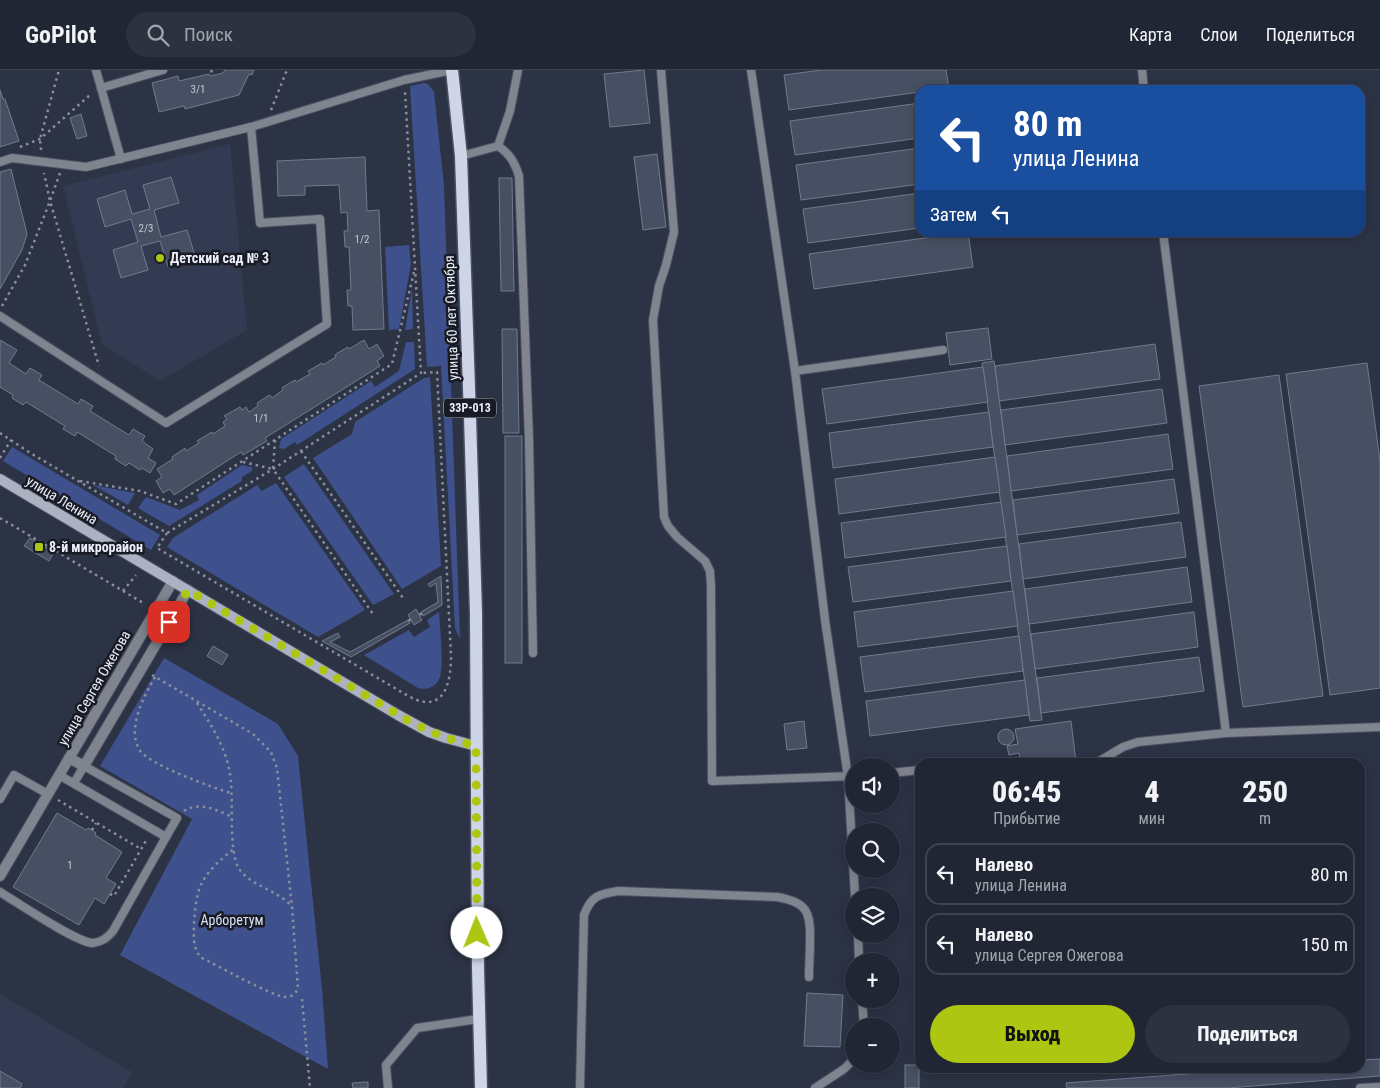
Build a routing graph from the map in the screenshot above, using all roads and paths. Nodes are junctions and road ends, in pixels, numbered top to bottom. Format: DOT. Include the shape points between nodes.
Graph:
graph roads {
  1 [pos="59,70"];
  2 [pos="96,70"];
  3 [pos="163,70"];
  4 [pos="211,70"];
  5 [pos="287,70"];
  6 [pos="452,70"];
  7 [pos="518,70"];
  8 [pos="661,70"];
  9 [pos="751,70"];
  10 [pos="1142,70"];
  11 [pos="212,76"];
  12 [pos="404,80"];
  13 [pos="1144,85"];
  14 [pos="101,88"];
  15 [pos="266,122"];
  16 [pos="252,127"];
  17 [pos="40,139"];
  18 [pos="498,146"];
  19 [pos="18,148"];
  20 [pos="461,156"];
  21 [pos="121,159"];
  22 [pos="0,162"];
  23 [pos="42,162"];
  24 [pos="64,165"];
  25 [pos="50,201"];
  26 [pos="1164,237"];
  27 [pos="415,268"];
  28 [pos="0,309"];
  29 [pos="0,316"];
  30 [pos="943,350"];
  31 [pos="795,371"];
  32 [pos="421,373"];
  33 [pos="104,385"];
  34 [pos="0,433"];
  35 [pos="10,440"];
  36 [pos="276,440"];
  37 [pos="301,451"];
  38 [pos="0,458"];
  39 [pos="242,462"];
  40 [pos="273,469"];
  41 [pos="0,479"];
  42 [pos="78,481"];
  43 [pos="0,518"];
  44 [pos="167,533"];
  45 [pos="173,581"];
  46 [pos="188,590"];
  47 [pos="124,592"];
  48 [pos="403,598"];
  49 [pos="420,613"];
  50 [pos="373,614"];
  51 [pos="423,618"];
  52 [pos="409,619"];
  53 [pos="412,624"];
  54 [pos="533,653"];
  55 [pos="141,669"];
  56 [pos="155,677"];
  57 [pos="197,701"];
  58 [pos="1380,727"];
  59 [pos="1226,733"];
  60 [pos="476,746"];
  61 [pos="69,758"];
  62 [pos="848,758"];
  63 [pos="1105,758"];
  64 [pos="84,766"];
  65 [pos="915,770"];
  66 [pos="900,771"];
  67 [pos="59,775"];
  68 [pos="845,777"];
  69 [pos="74,784"];
  70 [pos="231,793"];
  71 [pos="54,797"];
  72 [pos="0,799"];
  73 [pos="852,813"];
  74 [pos="232,817"];
  75 [pos="177,818"];
  76 [pos="96,823"];
  77 [pos="92,830"];
  78 [pos="153,830"];
  79 [pos="166,837"];
  80 [pos="142,849"];
  81 [pos="234,849"];
  82 [pos="0,876"];
  83 [pos="855,888"];
  84 [pos="0,892"];
  85 [pos="110,894"];
  86 [pos="292,908"];
  87 [pos="809,977"];
  88 [pos="302,999"];
  89 [pos="478,1019"];
  90 [pos="845,1068"];
  91 [pos="1380,1087"];
  92 [pos="310,1088"];
  93 [pos="388,1088"];
  94 [pos="480,1088"];
  95 [pos="580,1088"];
  96 [pos="815,1088"];
  97 [pos="1360,1088"];
  1 -- 17 [label="path"];
  2 -- 14 [label="lane"];
  3 -- 14 [label="lane"];
  4 -- 11 [label="path"];
  5 -- 15 [label="path"];
  6 -- 12 [label="lane"];
  6 -- 20 [label="main road, улица 60 лет Октября / 33Р-013"];
  7 -- 18 [label="lane" via="510,111"];
  8 -- 68 [label="lane" via="674,232 652,320 664,517 668,526 705,561 710,571 712,781"];
  9 -- 31 [label="lane"];
  10 -- 13 [label="lane"];
  12 -- 15 [label="lane"];
  12 -- 27 [label="path"];
  14 -- 17 [label="path"];
  14 -- 21 [label="lane"];
  15 -- 16 [label="lane"];
  16 -- 21 [label="lane"];
  16 -- 33 [label="lane" via="260,223 320,219 327,324 166,423"];
  17 -- 19 [label="path"];
  17 -- 23 [label="path"];
  18 -- 20 [label="lane"];
  18 -- 54 [label="lane" via="515,162 519,176"];
  20 -- 60 [label="main road, улица 60 лет Октября / 33Р-013" via="475,584"];
  21 -- 24 [label="lane" via="86,167"];
  22 -- 23 [label="lane" via="12,158"];
  23 -- 24 [label="lane"];
  23 -- 25 [label="path"];
  24 -- 25 [label="path"];
  25 -- 28 [label="path" via="25,265"];
  25 -- 33 [label="path"];
  26 -- 59 [label="lane"];
  27 -- 32 [label="path"];
  27 -- 36 [label="path" via="392,364"];
  29 -- 33 [label="lane"];
  30 -- 31 [label="lane"];
  31 -- 62 [label="lane" via="825,620"];
  32 -- 37 [label="path"];
  32 -- 44 [label="path" via="437,372 451,638 449,682 443,694 434,700 424,702 410,697 157,548"];
  34 -- 35 [label="path"];
  35 -- 38 [label="path"];
  35 -- 42 [label="path"];
  36 -- 39 [label="path"];
  36 -- 40 [label="path"];
  37 -- 40 [label="path"];
  37 -- 48 [label="path"];
  39 -- 40 [label="path"];
  39 -- 42 [label="path" via="176,504 140,491"];
  40 -- 44 [label="path"];
  40 -- 50 [label="path"];
  41 -- 45 [label="main road, улица Ленина"];
  42 -- 44 [label="path"];
  43 -- 47 [label="path"];
  45 -- 46 [label="main road, улица Ленина"];
  45 -- 61 [label="street, улица Сергея Ожегова"];
  46 -- 55 [label="street"];
  46 -- 60 [label="main road, улица Ленина" via="422,728"];
  49 -- 51 [label="path"];
  52 -- 53 [label="path"];
  55 -- 56 [label="path"];
  55 -- 64 [label="street"];
  56 -- 57 [label="path"];
  56 -- 70 [label="path" via="138,714 136,740 140,752 190,779"];
  57 -- 70 [label="path" via="224,749"];
  57 -- 86 [label="path" via="253,734 270,752 277,768"];
  58 -- 59 [label="lane"];
  59 -- 63 [label="lane" via="1138,742"];
  60 -- 89 [label="main road, 33Р-013"];
  61 -- 64 [label="street, улица Сергея Ожегова"];
  61 -- 67 [label="street, улица Сергея Ожегова"];
  64 -- 69 [label="lane"];
  64 -- 75 [label="lane"];
  65 -- 66 [label="lane"];
  67 -- 69 [label="lane"];
  67 -- 71 [label="street, улица Сергея Ожегова"];
  69 -- 78 [label="lane"];
  70 -- 74 [label="path"];
  71 -- 72 [label="lane" via="14,775"];
  71 -- 76 [label="path"];
  71 -- 82 [label="street, улица Сергея Ожегова"];
  73 -- 83 [label="lane"];
  74 -- 75 [label="path" via="201,807 186,810"];
  74 -- 81 [label="path"];
  75 -- 79 [label="lane"];
  76 -- 77 [label="path"];
  76 -- 80 [label="path"];
  78 -- 79 [label="lane"];
  78 -- 80 [label="path"];
  79 -- 84 [label="lane" via="113,931 100,942 86,942 73,936"];
  80 -- 85 [label="path" via="114,896"];
  81 -- 86 [label="path" via="240,871 282,897"];
  81 -- 86 [label="path" via="213,867 200,887 194,945 200,957 280,996 291,996 298,989"];
  87 -- 95 [label="lane" via="809,916 791,899 618,891 594,898 584,915"];
  88 -- 92 [label="path"];
  89 -- 93 [label="lane" via="417,1028 386,1064"];
  89 -- 94 [label="main road, 33Р-013"];
  90 -- 96 [label="lane"];
  91 -- 97 [label="lane"];
}
